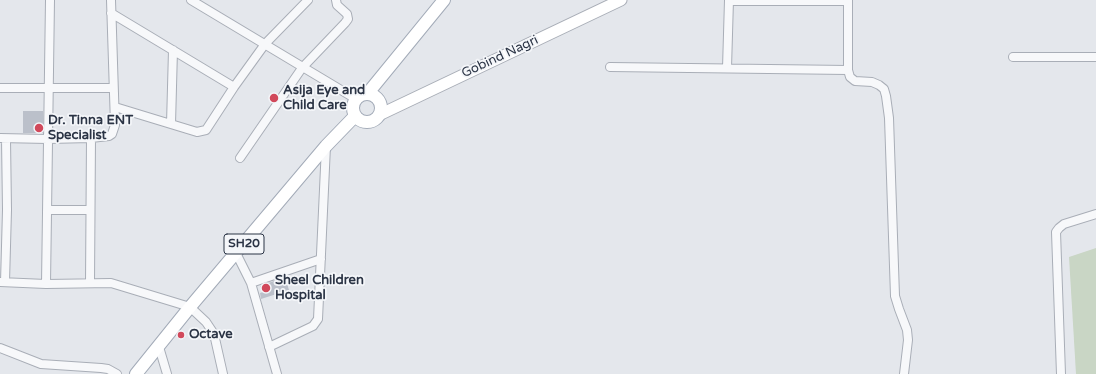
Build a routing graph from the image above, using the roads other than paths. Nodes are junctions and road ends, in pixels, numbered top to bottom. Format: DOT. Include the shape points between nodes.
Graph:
graph roads {
  1 [pos="50,0"];
  2 [pos="111,0"];
  3 [pos="191,0"];
  4 [pos="308,0"];
  5 [pos="336,0"];
  6 [pos="444,0"];
  7 [pos="621,0"];
  8 [pos="729,0"];
  9 [pos="848,1"];
  10 [pos="111,13"];
  11 [pos="265,44"];
  12 [pos="173,50"];
  13 [pos="1096,57"];
  14 [pos="1013,58"];
  15 [pos="610,67"];
  16 [pos="302,68"];
  17 [pos="727,68"];
  18 [pos="848,70"];
  19 [pos="234,87"];
  20 [pos="0,88"];
  21 [pos="48,88"];
  22 [pos="113,88"];
  23 [pos="368,93"];
  24 [pos="356,98"];
  25 [pos="115,107"];
  26 [pos="379,115"];
  27 [pos="355,116"];
  28 [pos="171,124"];
  29 [pos="3,138"];
  30 [pos="91,138"];
  31 [pos="48,139"];
  32 [pos="326,146"];
  33 [pos="240,158"];
  34 [pos="4,210"];
  35 [pos="47,210"];
  36 [pos="90,210"];
  37 [pos="1096,214"];
  38 [pos="236,253"];
  39 [pos="321,259"];
  40 [pos="3,282"];
  41 [pos="90,283"];
  42 [pos="251,283"];
  43 [pos="46,284"];
  44 [pos="190,307"];
  45 [pos="159,347"];
  46 [pos="269,347"];
  47 [pos="0,348"];
  48 [pos="117,374"];
  49 [pos="136,374"];
  50 [pos="167,374"];
  51 [pos="223,374"];
  52 [pos="277,374"];
  53 [pos="904,374"];
  54 [pos="1061,374"];
  1 -- 21 [label="street"];
  2 -- 10 [label="street"];
  3 -- 11 [label="street"];
  4 -- 11 [label="street"];
  5 -- 16 [label="street" via="348,18"];
  6 -- 23 [label="main road"];
  7 -- 26 [label="street, Gobind Nagri"];
  8 -- 9 [label="street"];
  8 -- 17 [label="street"];
  9 -- 18 [label="street"];
  10 -- 12 [label="street"];
  10 -- 22 [label="street"];
  11 -- 16 [label="street"];
  11 -- 19 [label="street"];
  12 -- 19 [label="street"];
  12 -- 28 [label="street"];
  13 -- 14 [label="street"];
  15 -- 17 [label="street"];
  16 -- 24 [label="street"];
  16 -- 33 [label="street"];
  17 -- 18 [label="street"];
  18 -- 53 [label="street" via="850,77 855,81 879,85 884,89 886,96 889,118 895,296 908,340"];
  19 -- 28 [label="street" via="206,130 197,132"];
  20 -- 21 [label="street"];
  21 -- 22 [label="street"];
  21 -- 31 [label="street"];
  22 -- 25 [label="street"];
  23 -- 24 [label="main road"];
  23 -- 26 [label="main road" via="380,101"];
  24 -- 27 [label="main road" via="353,108"];
  25 -- 28 [label="street"];
  25 -- 30 [label="street" via="112,134"];
  26 -- 27 [label="main road" via="367,122"];
  27 -- 32 [label="main road, SH20"];
  29 -- 31 [label="street"];
  29 -- 34 [label="street"];
  30 -- 31 [label="street"];
  30 -- 36 [label="street"];
  31 -- 35 [label="street"];
  32 -- 38 [label="main road, SH20"];
  32 -- 39 [label="street"];
  34 -- 40 [label="street"];
  35 -- 36 [label="street"];
  35 -- 43 [label="street"];
  36 -- 41 [label="street"];
  37 -- 54 [label="street" via="1064,224 1056,232"];
  38 -- 42 [label="street"];
  38 -- 44 [label="main road, SH20"];
  39 -- 42 [label="street"];
  39 -- 46 [label="street" via="316,323"];
  40 -- 43 [label="street"];
  41 -- 43 [label="street"];
  41 -- 44 [label="street" via="111,283"];
  42 -- 46 [label="street"];
  44 -- 45 [label="main road, SH20"];
  44 -- 51 [label="street" via="214,334"];
  45 -- 49 [label="main road, SH20"];
  45 -- 50 [label="street"];
  46 -- 52 [label="street"];
  47 -- 48 [label="street" via="41,364 102,368"];
}
